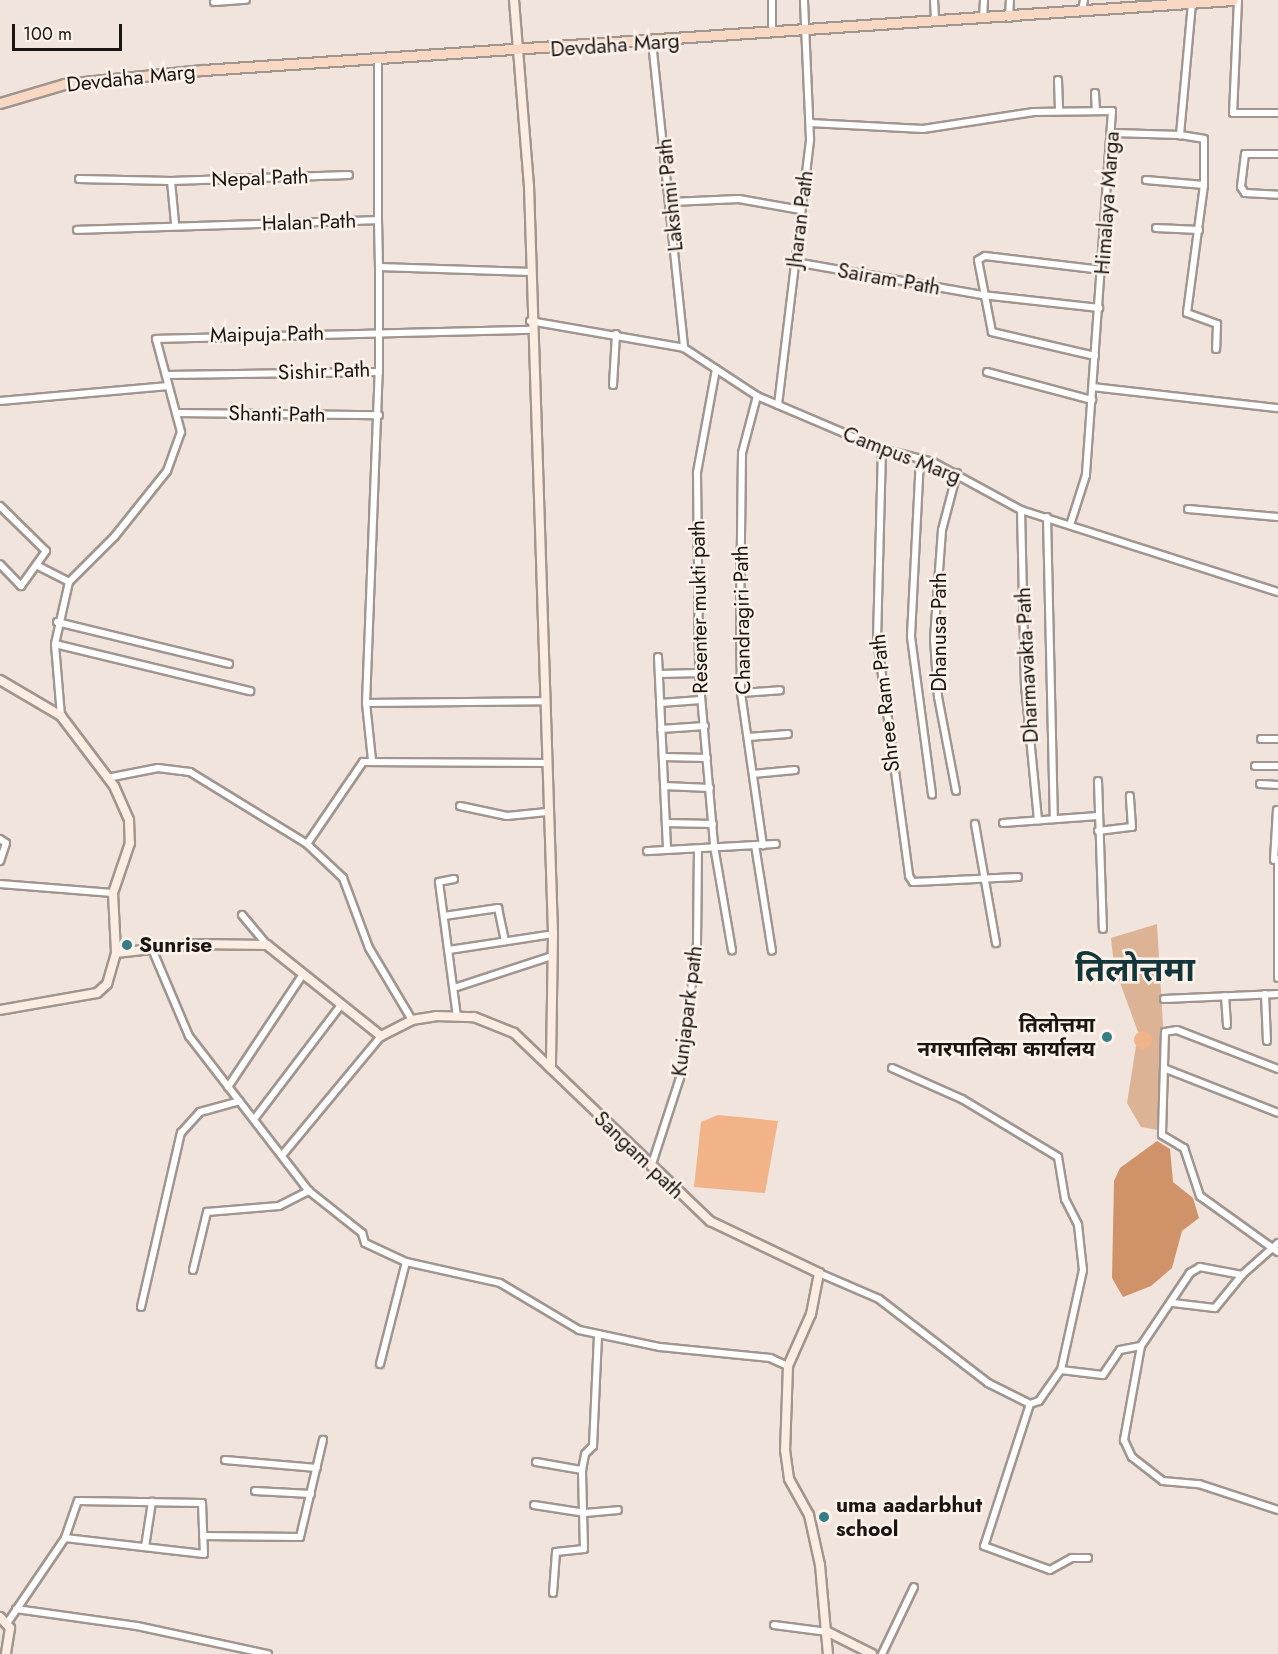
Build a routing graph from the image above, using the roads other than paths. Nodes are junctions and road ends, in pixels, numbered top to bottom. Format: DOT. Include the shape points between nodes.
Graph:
graph roads {
  1 [pos="246,0"];
  2 [pos="514,0"];
  3 [pos="772,0"];
  4 [pos="804,0"];
  5 [pos="934,0"];
  6 [pos="984,0"];
  7 [pos="1010,0"];
  8 [pos="1084,0"];
  9 [pos="1233,0"];
  10 [pos="1238,0"];
  11 [pos="214,2"];
  12 [pos="1198,2"];
  13 [pos="1082,11"];
  14 [pos="1009,18"];
  15 [pos="983,19"];
  16 [pos="935,22"];
  17 [pos="804,33"];
  18 [pos="772,34"];
  19 [pos="652,42"];
  20 [pos="519,51"];
  21 [pos="378,61"];
  22 [pos="1058,80"];
  23 [pos="1095,93"];
  24 [pos="0,103"];
  25 [pos="1096,110"];
  26 [pos="1059,111"];
  27 [pos="1278,113"];
  28 [pos="810,123"];
  29 [pos="1114,133"];
  30 [pos="1179,135"];
  31 [pos="1278,154"];
  32 [pos="349,175"];
  33 [pos="79,178"];
  34 [pos="1146,180"];
  35 [pos="171,181"];
  36 [pos="1204,185"];
  37 [pos="1278,195"];
  38 [pos="671,202"];
  39 [pos="801,210"];
  40 [pos="378,220"];
  41 [pos="175,224"];
  42 [pos="1156,228"];
  43 [pos="77,230"];
  44 [pos="1199,230"];
  45 [pos="795,261"];
  46 [pos="379,267"];
  47 [pos="1102,270"];
  48 [pos="531,272"];
  49 [pos="982,295"];
  50 [pos="1099,308"];
  51 [pos="530,326"];
  52 [pos="379,332"];
  53 [pos="616,334"];
  54 [pos="684,348"];
  55 [pos="1216,350"];
  56 [pos="1095,356"];
  57 [pos="716,369"];
  58 [pos="379,372"];
  59 [pos="987,372"];
  60 [pos="166,375"];
  61 [pos="613,385"];
  62 [pos="168,386"];
  63 [pos="1093,387"];
  64 [pos="757,396"];
  65 [pos="1092,400"];
  66 [pos="0,401"];
  67 [pos="778,405"];
  68 [pos="1278,408"];
  69 [pos="176,412"];
  70 [pos="379,415"];
  71 [pos="882,449"];
  72 [pos="920,458"];
  73 [pos="957,473"];
  74 [pos="0,506"];
  75 [pos="1188,509"];
  76 [pos="1021,510"];
  77 [pos="1047,517"];
  78 [pos="1278,517"];
  79 [pos="1070,525"];
  80 [pos="0,564"];
  81 [pos="38,566"];
  82 [pos="69,582"];
  83 [pos="1278,592"];
  84 [pos="57,622"];
  85 [pos="55,644"];
  86 [pos="658,657"];
  87 [pos="229,664"];
  88 [pos="699,673"];
  89 [pos="659,674"];
  90 [pos="0,680"];
  91 [pos="780,690"];
  92 [pos="250,691"];
  93 [pos="741,693"];
  94 [pos="701,700"];
  95 [pos="544,701"];
  96 [pos="366,703"];
  97 [pos="660,703"];
  98 [pos="61,717"];
  99 [pos="705,726"];
  100 [pos="661,729"];
  101 [pos="788,734"];
  102 [pos="748,737"];
  103 [pos="1261,739"];
  104 [pos="1278,739"];
  105 [pos="663,757"];
  106 [pos="707,758"];
  107 [pos="372,760"];
  108 [pos="546,763"];
  109 [pos="1256,766"];
  110 [pos="1278,766"];
  111 [pos="795,770"];
  112 [pos="753,774"];
  113 [pos="107,778"];
  114 [pos="1098,781"];
  115 [pos="1260,784"];
  116 [pos="1278,785"];
  117 [pos="664,786"];
  118 [pos="710,788"];
  119 [pos="956,791"];
  120 [pos="932,795"];
  121 [pos="1130,796"];
  122 [pos="460,806"];
  123 [pos="1277,810"];
  124 [pos="548,812"];
  125 [pos="1098,816"];
  126 [pos="1054,818"];
  127 [pos="1038,820"];
  128 [pos="666,823"];
  129 [pos="1002,823"];
  130 [pos="713,824"];
  131 [pos="975,824"];
  132 [pos="1098,831"];
  133 [pos="2,840"];
  134 [pos="307,844"];
  135 [pos="776,844"];
  136 [pos="755,845"];
  137 [pos="763,845"];
  138 [pos="714,846"];
  139 [pos="698,849"];
  140 [pos="667,850"];
  141 [pos="647,851"];
  142 [pos="1276,860"];
  143 [pos="0,861"];
  144 [pos="1018,877"];
  145 [pos="454,879"];
  146 [pos="985,879"];
  147 [pos="0,884"];
  148 [pos="113,893"];
  149 [pos="242,915"];
  150 [pos="444,916"];
  151 [pos="1104,929"];
  152 [pos="553,934"];
  153 [pos="505,941"];
  154 [pos="996,943"];
  155 [pos="267,945"];
  156 [pos="152,949"];
  157 [pos="449,950"];
  158 [pos="732,950"];
  159 [pos="772,951"];
  160 [pos="116,953"];
  161 [pos="552,957"];
  162 [pos="303,974"];
  163 [pos="1278,978"];
  164 [pos="454,988"];
  165 [pos="1265,994"];
  166 [pos="1278,994"];
  167 [pos="1225,996"];
  168 [pos="1164,999"];
  169 [pos="340,1005"];
  170 [pos="0,1010"];
  171 [pos="457,1017"];
  172 [pos="412,1020"];
  173 [pos="1227,1025"];
  174 [pos="381,1036"];
  175 [pos="1267,1041"];
  176 [pos="551,1068"];
  177 [pos="892,1068"];
  178 [pos="1166,1069"];
  179 [pos="1278,1070"];
  180 [pos="228,1087"];
  181 [pos="240,1101"];
  182 [pos="1278,1113"];
  183 [pos="255,1118"];
  184 [pos="284,1152"];
  185 [pos="650,1169"];
  186 [pos="309,1191"];
  187 [pos="1278,1243"];
  188 [pos="1275,1251"];
  189 [pos="406,1262"];
  190 [pos="193,1270"];
  191 [pos="819,1273"];
  192 [pos="1242,1275"];
  193 [pos="1173,1303"];
  194 [pos="141,1307"];
  195 [pos="598,1334"];
  196 [pos="1141,1346"];
  197 [pos="380,1364"];
  198 [pos="788,1366"];
  199 [pos="1061,1370"];
  200 [pos="1030,1404"];
  201 [pos="323,1440"];
  202 [pos="225,1460"];
  203 [pos="536,1462"];
  204 [pos="317,1468"];
  205 [pos="582,1470"];
  206 [pos="255,1491"];
  207 [pos="310,1494"];
  208 [pos="152,1502"];
  209 [pos="534,1505"];
  210 [pos="618,1510"];
  211 [pos="1278,1510"];
  212 [pos="585,1514"];
  213 [pos="203,1536"];
  214 [pos="64,1538"];
  215 [pos="145,1547"];
  216 [pos="1088,1558"];
  217 [pos="914,1587"];
  218 [pos="554,1593"];
  219 [pos="16,1609"];
  220 [pos="4,1619"];
  221 [pos="774,1624"];
  222 [pos="828,1632"];
  223 [pos="6,1654"];
  224 [pos="268,1654"];
  225 [pos="828,1654"];
  226 [pos="872,1654"];
  227 [pos="882,1654"];
  1 -- 11 [label="street"];
  2 -- 20 [label="street"];
  3 -- 18 [label="street"];
  4 -- 17 [label="street, Jharan Path"];
  5 -- 16 [label="street"];
  6 -- 15 [label="street"];
  7 -- 14 [label="street"];
  8 -- 13 [label="street"];
  9 -- 12 [label="main road, Devdaha Marg"];
  10 -- 27 [label="street" via="1233,113"];
  12 -- 13 [label="main road, Devdaha Marg"];
  12 -- 30 [label="street"];
  13 -- 14 [label="main road, Devdaha Marg"];
  14 -- 15 [label="main road, Devdaha Marg"];
  15 -- 16 [label="main road, Devdaha Marg"];
  16 -- 17 [label="main road, Devdaha Marg"];
  17 -- 18 [label="main road, Devdaha Marg"];
  17 -- 28 [label="street, Jharan Path"];
  18 -- 19 [label="main road, Devdaha Marg"];
  19 -- 20 [label="main road, Devdaha Marg"];
  19 -- 38 [label="street, Lakshmi Path"];
  20 -- 21 [label="main road, Devdaha Marg"];
  20 -- 48 [label="street"];
  21 -- 24 [label="main road, Devdaha Marg" via="64,84"];
  21 -- 40 [label="street"];
  22 -- 26 [label="street"];
  23 -- 25 [label="street"];
  25 -- 26 [label="street, Himalaya Marga"];
  25 -- 29 [label="street, Himalaya Marga" via="1112,111"];
  26 -- 28 [label="street, Himalaya Marga" via="923,129"];
  28 -- 39 [label="street, Jharan Path"];
  29 -- 30 [label="street"];
  29 -- 47 [label="street, Himalaya Marga"];
  30 -- 36 [label="street" via="1204,139"];
  31 -- 37 [label="street" via="1245,154 1242,191"];
  32 -- 35 [label="street, Nepal Path"];
  33 -- 35 [label="street, Nepal Path"];
  34 -- 36 [label="street"];
  35 -- 41 [label="street"];
  36 -- 44 [label="street"];
  38 -- 39 [label="street" via="739,199"];
  38 -- 54 [label="street, Lakshmi Path"];
  39 -- 45 [label="street, Jharan Path"];
  40 -- 41 [label="street, Halan Path"];
  40 -- 46 [label="street, Halan Path"];
  41 -- 43 [label="street, Halan Path"];
  42 -- 44 [label="street"];
  44 -- 55 [label="street" via="1187,313 1217,324"];
  45 -- 49 [label="street, Sairam Path"];
  45 -- 67 [label="street, Jharan Path"];
  46 -- 48 [label="street"];
  46 -- 52 [label="street, Sishir Path"];
  47 -- 49 [label="street" via="980,256"];
  47 -- 50 [label="street, Himalaya Marga"];
  48 -- 51 [label="street"];
  49 -- 50 [label="street, Sairam Path"];
  49 -- 56 [label="street" via="992,332"];
  50 -- 56 [label="street, Himalaya Marga"];
  51 -- 52 [label="street, Maipuja Path"];
  51 -- 53 [label="street, Campus Marg"];
  51 -- 95 [label="street"];
  52 -- 58 [label="street, Sishir Path"];
  52 -- 60 [label="street, Maipuja Path" via="156,339"];
  53 -- 54 [label="street, Campus Marg"];
  53 -- 61 [label="street"];
  54 -- 57 [label="street, Campus Marg"];
  56 -- 63 [label="street, Himalaya Marga"];
  57 -- 64 [label="street, Campus Marg"];
  57 -- 88 [label="street, Resenter mukti path" via="696,473"];
  58 -- 60 [label="street, Sishir Path"];
  58 -- 70 [label="street"];
  59 -- 65 [label="street"];
  60 -- 62 [label="street"];
  62 -- 66 [label="street"];
  62 -- 69 [label="street"];
  63 -- 65 [label="street, Himalaya Marga"];
  63 -- 68 [label="street"];
  64 -- 67 [label="street, Campus Marg"];
  64 -- 93 [label="street, Chandragiri Path" via="742,453"];
  65 -- 79 [label="street, Himalaya Marga" via="1086,475"];
  67 -- 71 [label="street, Campus Marg"];
  69 -- 70 [label="street, Shanti Path"];
  69 -- 82 [label="street" via="181,432 168,471"];
  70 -- 96 [label="street"];
  71 -- 72 [label="street, Campus Marg"];
  71 -- 146 [label="street, Shree Ram Path" via="877,638 909,876 914,882"];
  72 -- 73 [label="street, Campus Marg"];
  72 -- 120 [label="street" via="911,638"];
  73 -- 76 [label="street, Campus Marg"];
  73 -- 119 [label="street, Dhanusa Path" via="942,530 934,639 938,697"];
  74 -- 81 [label="street" via="46,550"];
  75 -- 78 [label="street"];
  76 -- 77 [label="street, Campus Marg"];
  76 -- 127 [label="street, Dharmavakta Path" via="1026,686"];
  77 -- 79 [label="street, Campus Marg"];
  77 -- 126 [label="street"];
  79 -- 83 [label="street, Campus Marg"];
  80 -- 81 [label="street" via="21,586"];
  81 -- 82 [label="street"];
  82 -- 84 [label="street"];
  84 -- 85 [label="street"];
  84 -- 87 [label="street"];
  85 -- 92 [label="street"];
  85 -- 98 [label="street"];
  86 -- 89 [label="street"];
  88 -- 89 [label="street"];
  88 -- 94 [label="street, Resenter mukti path"];
  89 -- 97 [label="street"];
  90 -- 98 [label="street"];
  91 -- 93 [label="street"];
  93 -- 102 [label="street, Chandragiri Path"];
  94 -- 97 [label="street"];
  94 -- 99 [label="street, Resenter mukti path"];
  95 -- 96 [label="street"];
  95 -- 108 [label="street"];
  96 -- 107 [label="street"];
  97 -- 100 [label="street"];
  98 -- 113 [label="street"];
  99 -- 100 [label="street"];
  99 -- 106 [label="street, Resenter mukti path"];
  100 -- 105 [label="street"];
  101 -- 102 [label="street"];
  102 -- 112 [label="street, Chandragiri Path"];
  103 -- 104 [label="street"];
  105 -- 106 [label="street"];
  105 -- 117 [label="street"];
  106 -- 118 [label="street, Resenter mukti path"];
  107 -- 108 [label="street"];
  107 -- 134 [label="street" via="354,771"];
  108 -- 124 [label="street"];
  109 -- 110 [label="street"];
  111 -- 112 [label="street"];
  112 -- 137 [label="street, Chandragiri Path"];
  113 -- 134 [label="street" via="158,768 190,772"];
  113 -- 148 [label="street" via="129,820 130,843"];
  114 -- 125 [label="street"];
  115 -- 116 [label="street"];
  117 -- 118 [label="street"];
  117 -- 128 [label="street"];
  118 -- 130 [label="street, Resenter mukti path"];
  121 -- 132 [label="street" via="1132,827"];
  122 -- 124 [label="street" via="507,816"];
  123 -- 142 [label="street"];
  124 -- 152 [label="street"];
  125 -- 126 [label="street"];
  125 -- 132 [label="street"];
  126 -- 127 [label="street"];
  127 -- 129 [label="street"];
  128 -- 130 [label="street"];
  128 -- 140 [label="street"];
  130 -- 138 [label="street, Resenter mukti path"];
  131 -- 146 [label="street"];
  132 -- 151 [label="street"];
  133 -- 143 [label="street"];
  134 -- 172 [label="street" via="343,878 376,964"];
  135 -- 137 [label="street"];
  136 -- 137 [label="street"];
  136 -- 138 [label="street"];
  136 -- 159 [label="street"];
  138 -- 139 [label="street"];
  138 -- 158 [label="street, Resenter mukti path"];
  139 -- 140 [label="street"];
  139 -- 185 [label="street, Kunjapark path" via="697,944 680,1078"];
  140 -- 141 [label="street"];
  142 -- 163 [label="street"];
  144 -- 146 [label="street"];
  145 -- 150 [label="street" via="439,882"];
  146 -- 154 [label="street"];
  147 -- 148 [label="street"];
  148 -- 160 [label="street"];
  149 -- 155 [label="street"];
  150 -- 153 [label="street" via="498,908"];
  150 -- 157 [label="street"];
  152 -- 153 [label="street"];
  152 -- 161 [label="street"];
  153 -- 157 [label="street"];
  155 -- 156 [label="street"];
  155 -- 162 [label="street"];
  156 -- 160 [label="street"];
  156 -- 180 [label="street" via="189,1036"];
  157 -- 164 [label="street"];
  160 -- 170 [label="street" via="107,984 97,993"];
  161 -- 164 [label="street"];
  161 -- 176 [label="street"];
  162 -- 169 [label="street"];
  162 -- 180 [label="street"];
  164 -- 171 [label="street"];
  165 -- 166 [label="street"];
  165 -- 167 [label="street"];
  165 -- 175 [label="street"];
  167 -- 168 [label="street"];
  167 -- 173 [label="street"];
  169 -- 174 [label="street"];
  169 -- 183 [label="street"];
  171 -- 172 [label="street, Sangam path"];
  171 -- 176 [label="street, Sangam path" via="514,1033"];
  172 -- 174 [label="street, Sangam path"];
  174 -- 184 [label="street"];
  176 -- 185 [label="street, Sangam path"];
  177 -- 199 [label="street" via="962,1099 1058,1157 1065,1199 1078,1225 1083,1270"];
  178 -- 179 [label="street" via="1170,1028"];
  178 -- 182 [label="street"];
  178 -- 188 [label="street" via="1162,1135 1184,1148 1200,1196"];
  180 -- 181 [label="street"];
  181 -- 183 [label="street"];
  181 -- 194 [label="street" via="200,1113 181,1133"];
  183 -- 184 [label="street"];
  184 -- 186 [label="street"];
  185 -- 191 [label="street, Sangam path" via="710,1221"];
  186 -- 189 [label="street" via="362,1233 365,1243"];
  186 -- 190 [label="street" via="279,1206 207,1212"];
  187 -- 188 [label="street"];
  188 -- 192 [label="street"];
  189 -- 195 [label="street" via="500,1283 569,1326"];
  189 -- 197 [label="street"];
  191 -- 198 [label="street" via="811,1314"];
  191 -- 200 [label="street" via="871,1294 988,1383"];
  192 -- 193 [label="street" via="1215,1308"];
  192 -- 193 [label="street" via="1197,1267"];
  193 -- 196 [label="street"];
  195 -- 198 [label="street" via="660,1347 762,1357"];
  195 -- 205 [label="street" via="593,1446 585,1454"];
  196 -- 199 [label="street" via="1119,1350 1103,1375"];
  196 -- 211 [label="street" via="1124,1440 1132,1457 1163,1481 1199,1484"];
  198 -- 222 [label="street" via="789,1479 809,1515"];
  199 -- 200 [label="street" via="1039,1401"];
  200 -- 216 [label="street" via="984,1546 1050,1570 1072,1558"];
  201 -- 204 [label="street"];
  202 -- 204 [label="street"];
  203 -- 205 [label="street"];
  204 -- 207 [label="street"];
  205 -- 212 [label="street"];
  206 -- 207 [label="street"];
  207 -- 213 [label="street" via="300,1537"];
  208 -- 213 [label="street" via="202,1503"];
  208 -- 214 [label="street" via="78,1501"];
  208 -- 215 [label="street"];
  209 -- 212 [label="street"];
  210 -- 212 [label="street"];
  212 -- 218 [label="street" via="582,1551 555,1555"];
  213 -- 215 [label="street" via="204,1554"];
  214 -- 215 [label="street"];
  214 -- 219 [label="street"];
  217 -- 227 [label="street"];
  219 -- 220 [label="street"];
  219 -- 224 [label="street" via="137,1626"];
  220 -- 223 [label="street"];
  221 -- 222 [label="street"];
  222 -- 225 [label="street"];
  222 -- 226 [label="street"];
}
